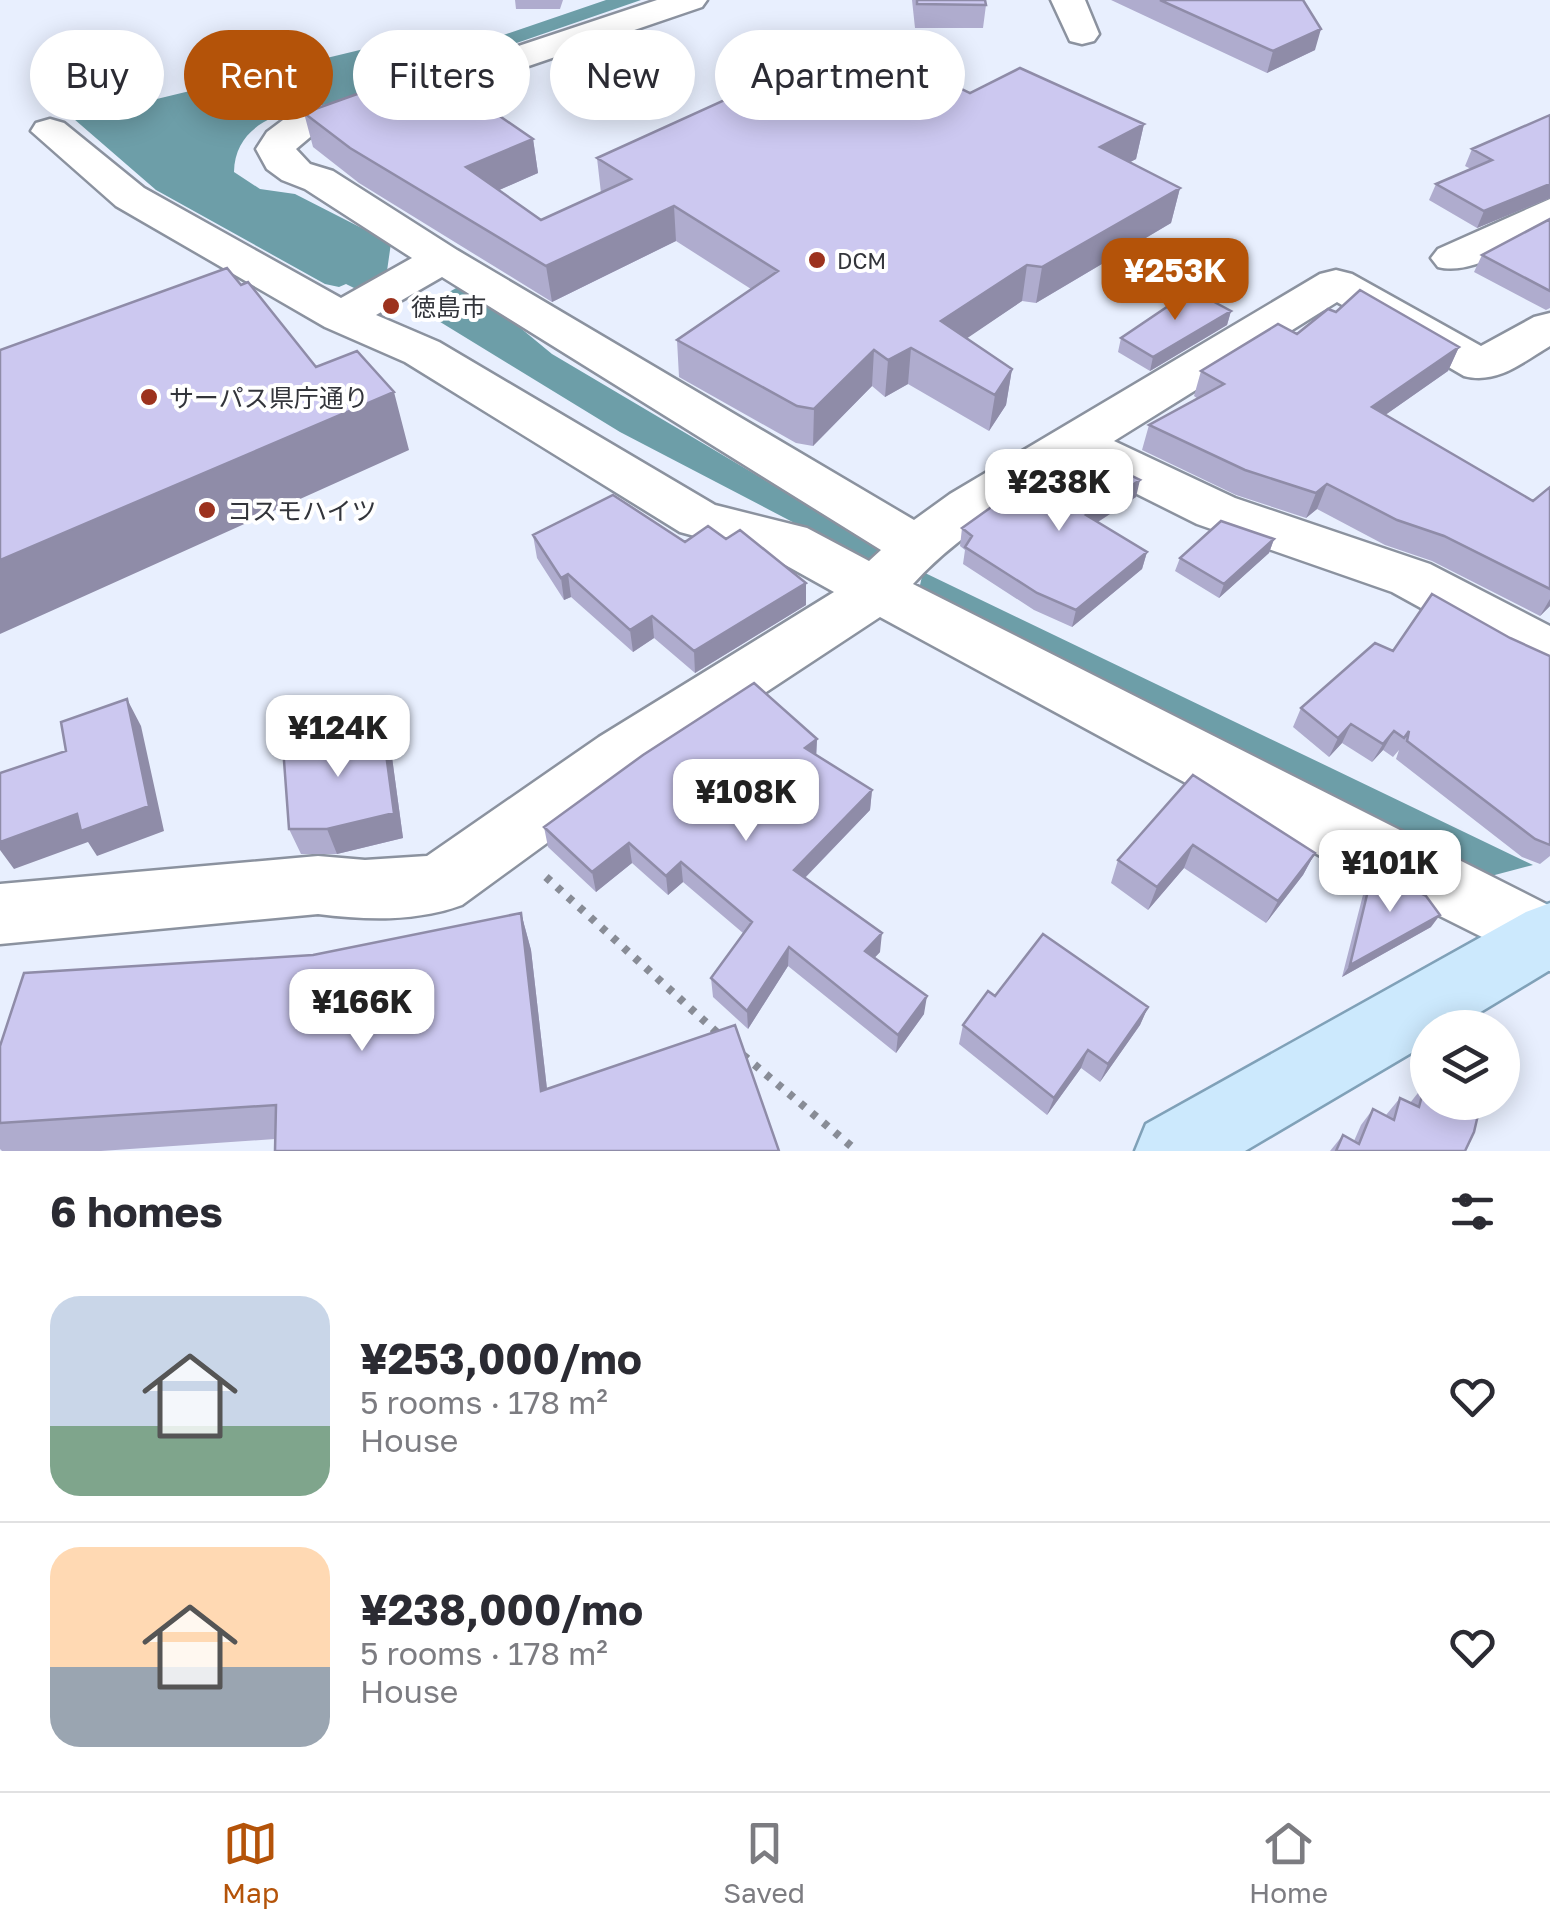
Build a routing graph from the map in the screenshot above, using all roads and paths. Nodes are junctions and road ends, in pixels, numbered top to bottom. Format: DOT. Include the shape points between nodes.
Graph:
graph roads {
  1 [pos="690,0"];
  2 [pos="1068,0"];
  3 [pos="1082,34"];
  4 [pos="50,130"];
  5 [pos="1550,211"];
  6 [pos="1453,258"];
  7 [pos="429,266"];
  8 [pos="357,308"];
  9 [pos="1550,327"];
  10 [pos="1076,443"];
  11 [pos="898,567"];
  12 [pos="1550,652"];
  13 [pos="505,839"];
  14 [pos="0,914"];
  15 [pos="1548,937"];
  16 [pos="856,1151"];
  17 [pos="1172,1151"];
  1 -- 7 [label="street" via="328,116 281,140 281,160 320,180"];
  2 -- 3 [label="street"];
  4 -- 8 [label="street" via="130,196"];
  5 -- 6 [label="street"];
  7 -- 8 [label="street"];
  7 -- 11 [label="street"];
  8 -- 11 [label="street" via="699,520"];
  9 -- 10 [label="street" via="1481,366 1336,282"];
  10 -- 11 [label="street" via="969,508"];
  10 -- 12 [label="street" via="1216,511 1411,578"];
  11 -- 13 [label="street"];
  11 -- 15 [label="street" via="1350,839"];
  13 -- 14 [label="street" via="439,884 365,890 318,885"];
  13 -- 16 [label="path"];
  15 -- 17 [label="main road"];
}
